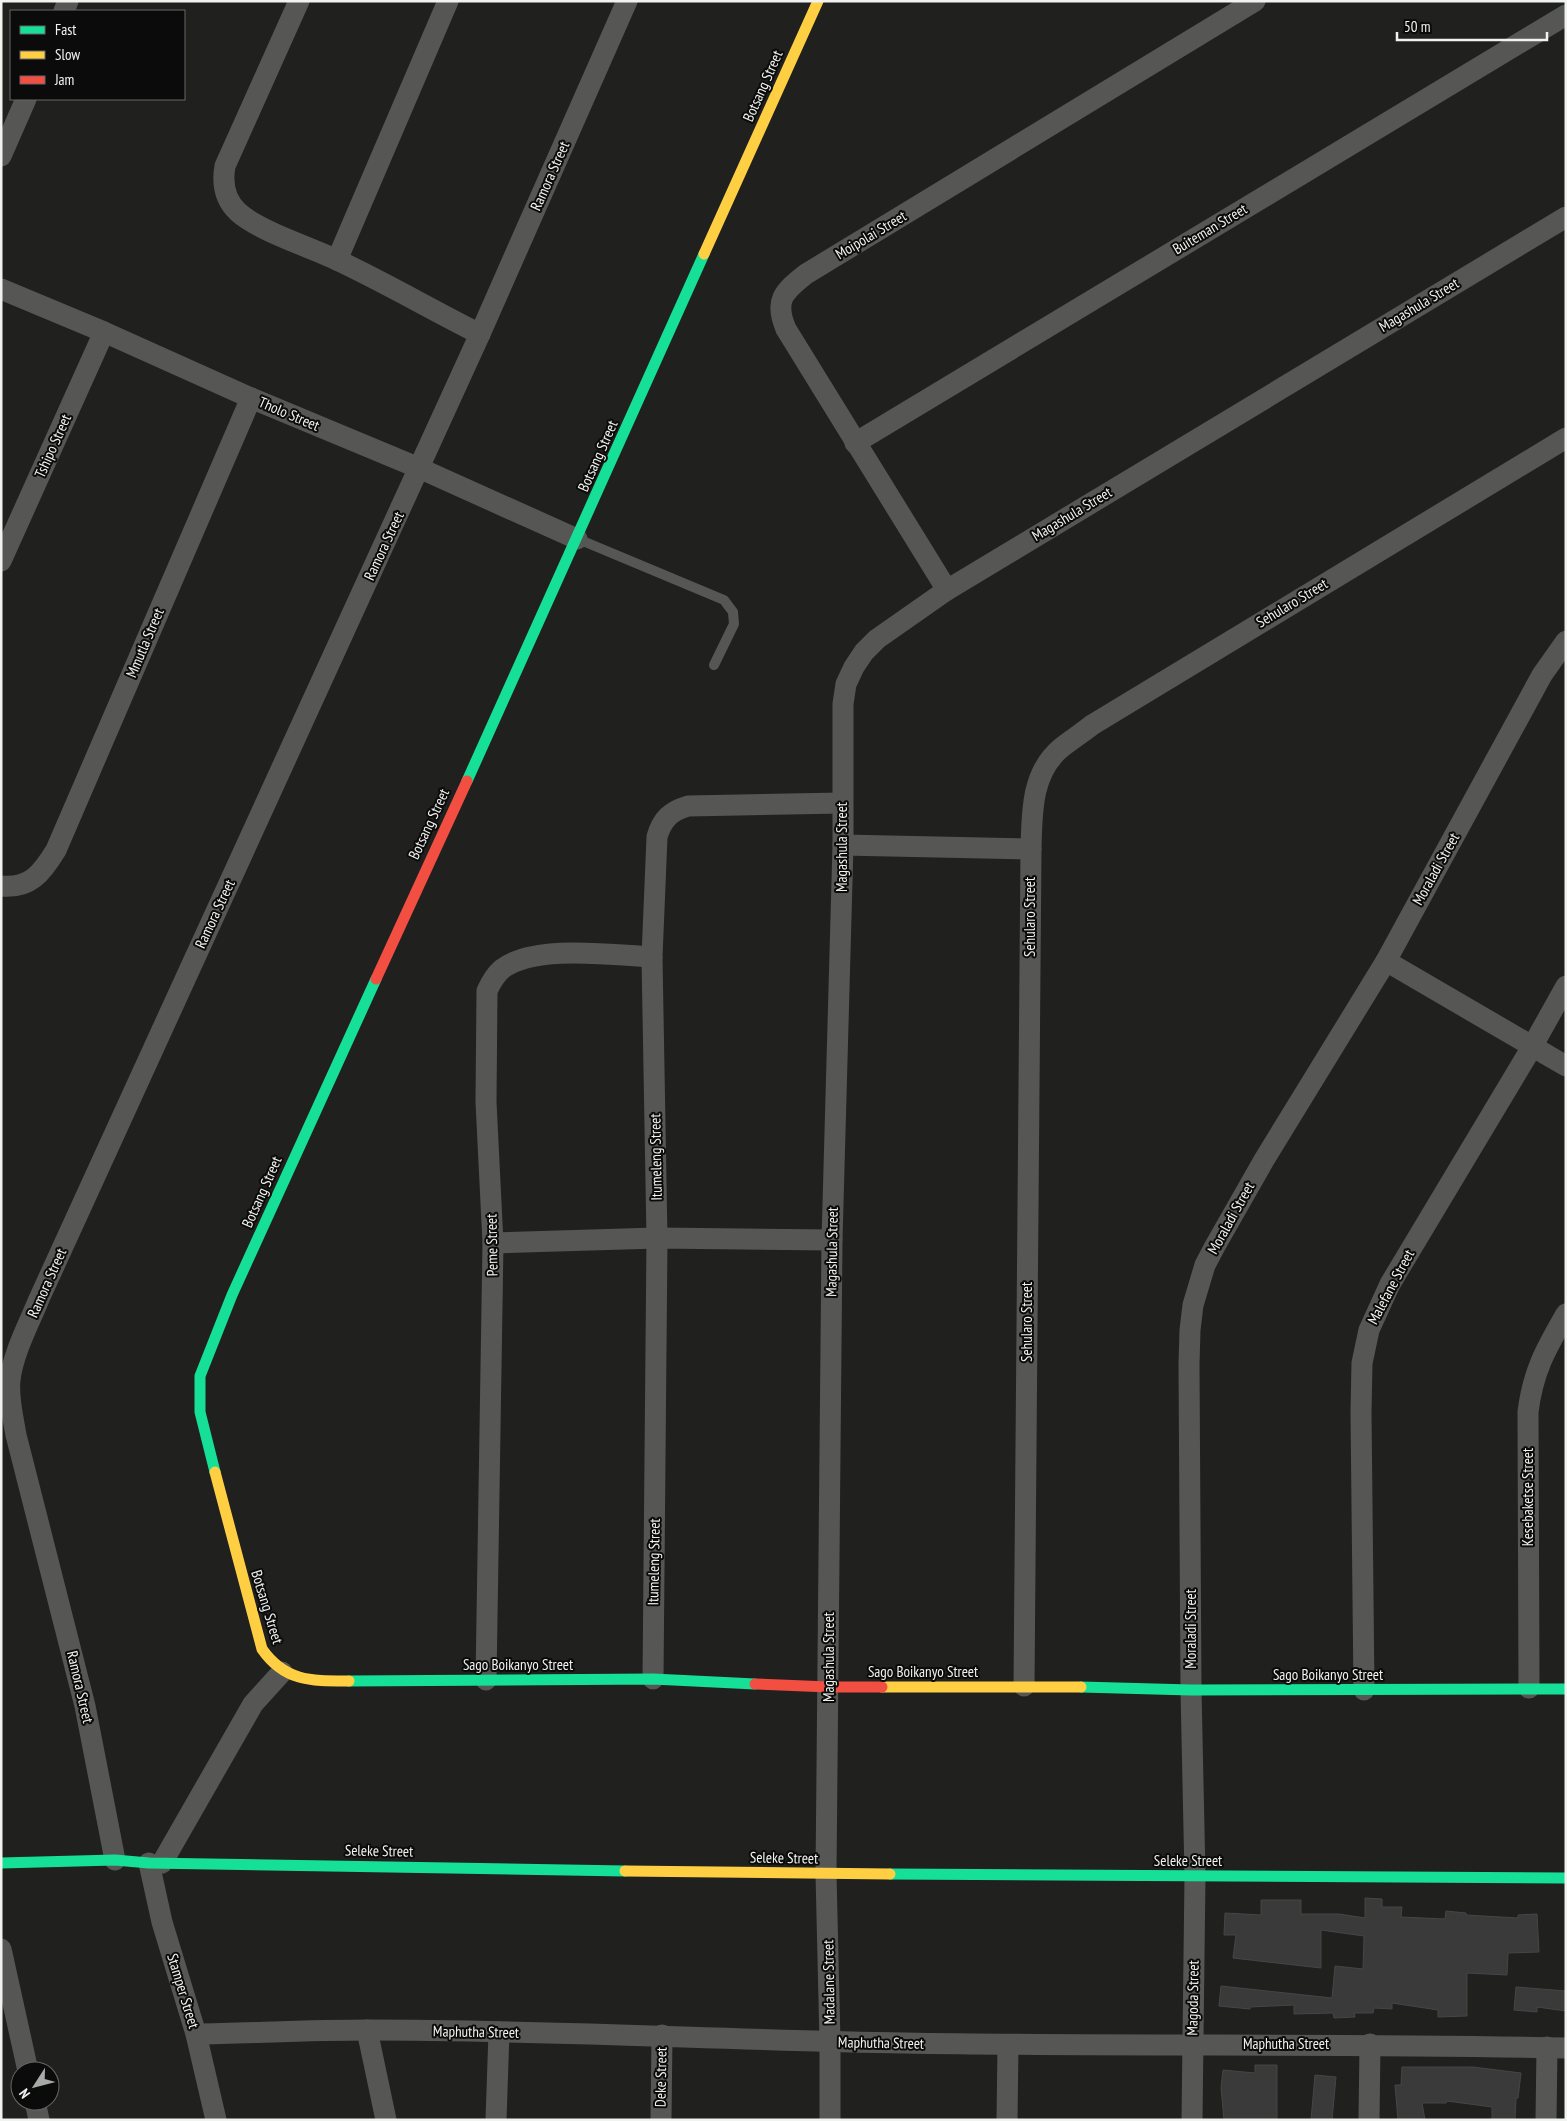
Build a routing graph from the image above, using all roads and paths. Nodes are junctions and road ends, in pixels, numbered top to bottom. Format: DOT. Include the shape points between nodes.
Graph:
graph roads {
  1 [pos="299,1"];
  2 [pos="448,1"];
  3 [pos="627,1"];
  4 [pos="818,1"];
  5 [pos="1255,1"];
  6 [pos="1566,15"];
  7 [pos="26,100"];
  8 [pos="1,156"];
  9 [pos="1566,216"];
  10 [pos="337,260"];
  11 [pos="1,289"];
  12 [pos="104,332"];
  13 [pos="480,334"];
  14 [pos="250,398"];
  15 [pos="1566,438"];
  16 [pos="855,442"];
  17 [pos="419,468"];
  18 [pos="7,532"];
  19 [pos="577,539"];
  20 [pos="1,561"];
  21 [pos="946,590"];
  22 [pos="1566,641"];
  23 [pos="714,665"];
  24 [pos="842,803"];
  25 [pos="843,845"];
  26 [pos="1031,849"];
  27 [pos="1,886"];
  28 [pos="652,957"];
  29 [pos="1386,960"];
  30 [pos="1566,986"];
  31 [pos="1532,1047"];
  32 [pos="1566,1066"];
  33 [pos="657,1238"];
  34 [pos="832,1240"];
  35 [pos="493,1243"];
  36 [pos="1566,1314"];
  37 [pos="282,1672"];
  38 [pos="653,1679"];
  39 [pos="486,1680"];
  40 [pos="1024,1686"];
  41 [pos="829,1687"];
  42 [pos="1529,1688"];
  43 [pos="1566,1689"];
  44 [pos="1191,1690"];
  45 [pos="1364,1690"];
  46 [pos="115,1860"];
  47 [pos="1,1863"];
  48 [pos="155,1863"];
  49 [pos="826,1874"];
  50 [pos="1195,1876"];
  51 [pos="1566,1878"];
  52 [pos="1,1949"];
  53 [pos="367,2030"];
  54 [pos="500,2032"];
  55 [pos="196,2034"];
  56 [pos="662,2035"];
  57 [pos="830,2042"];
  58 [pos="1192,2044"];
  59 [pos="1370,2044"];
  60 [pos="1008,2045"];
  61 [pos="1556,2048"];
  62 [pos="26,2061"];
  63 [pos="216,2120"];
  64 [pos="386,2120"];
  65 [pos="496,2120"];
  66 [pos="661,2120"];
  67 [pos="830,2120"];
  68 [pos="1008,2120"];
  69 [pos="1192,2120"];
  70 [pos="1369,2120"];
  71 [pos="1546,2120"];
  1 -- 10 [label="street" via="233,145 223,181 230,203 244,216"];
  2 -- 10 [label="street"];
  3 -- 13 [label="street, Ramora Street"];
  4 -- 19 [label="street, Botsang Street"];
  5 -- 16 [label="street, Moipolai Street" via="806,274 782,296 780,309 786,329"];
  6 -- 16 [label="street, Buiteman Street"];
  7 -- 8 [label="street"];
  9 -- 21 [label="street, Magashula Street"];
  10 -- 13 [label="street"];
  11 -- 12 [label="street, Tholo Street"];
  12 -- 14 [label="street, Tholo Street"];
  12 -- 18 [label="street, Tshipo Street"];
  13 -- 17 [label="street, Ramora Street"];
  14 -- 17 [label="street, Tholo Street"];
  14 -- 27 [label="street, Mmutla Street" via="56,850 30,882 20,886"];
  15 -- 26 [label="street, Sehularo Street" via="1092,725 1060,749 1040,774 1032,816"];
  16 -- 21 [label="street, Moipolai Street"];
  17 -- 19 [label="street, Tholo Street"];
  17 -- 46 [label="street, Ramora Street" via="39,1299 10,1380 16,1435 85,1706"];
  18 -- 20 [label="street, Tshipo Street"];
  19 -- 23 [label="lane" via="724,600 733,612 734,624"];
  19 -- 37 [label="street, Botsang Street" via="232,1294 200,1376 200,1412 255,1628 262,1649"];
  21 -- 24 [label="street, Magashula Street" via="877,639 854,667 846,684 844,704"];
  22 -- 29 [label="street, Moraladi Street" via="1542,675"];
  24 -- 25 [label="street, Magashula Street"];
  24 -- 28 [label="street, Itumeleng Street" via="707,804 674,810 660,826 657,837"];
  25 -- 26 [label="street"];
  25 -- 34 [label="street, Magashula Street"];
  26 -- 40 [label="street, Sehularo Street"];
  28 -- 33 [label="street, Itumeleng Street"];
  28 -- 35 [label="street, Peme Street" via="574,953 534,955 502,969 492,980 485,1006 485,1058"];
  29 -- 31 [label="street"];
  29 -- 44 [label="street, Moraladi Street" via="1254,1177 1215,1246 1198,1284 1190,1330 1189,1364"];
  30 -- 31 [label="street, Malefane Street"];
  31 -- 32 [label="street"];
  31 -- 45 [label="street, Malefane Street" via="1390,1284 1369,1330 1362,1363 1360,1421"];
  33 -- 34 [label="street"];
  33 -- 35 [label="street"];
  33 -- 38 [label="street, Itumeleng Street"];
  34 -- 41 [label="street, Magashula Street"];
  35 -- 39 [label="street, Peme Street"];
  36 -- 42 [label="street, Kesebaketse Street" via="1535,1374 1528,1412"];
  37 -- 39 [label="street, Sago Boikanyo Street" via="306,1680 329,1682"];
  37 -- 48 [label="street" via="253,1704"];
  38 -- 39 [label="street, Sago Boikanyo Street"];
  38 -- 41 [label="street, Sago Boikanyo Street"];
  40 -- 41 [label="street, Sago Boikanyo Street"];
  40 -- 44 [label="street, Sago Boikanyo Street"];
  41 -- 49 [label="street, Magashula Street"];
  42 -- 43 [label="street, Sago Boikanyo Street"];
  42 -- 45 [label="street, Sago Boikanyo Street"];
  44 -- 45 [label="street, Sago Boikanyo Street"];
  44 -- 50 [label="street, Moraladi Street"];
  46 -- 47 [label="street, Seleke Street"];
  46 -- 48 [label="street, Seleke Street"];
  48 -- 49 [label="street, Seleke Street"];
  48 -- 55 [label="street, Stamper Street" via="162,1922"];
  49 -- 50 [label="street, Seleke Street"];
  49 -- 57 [label="street, Madalane Street"];
  50 -- 51 [label="street, Seleke Street"];
  50 -- 58 [label="street, Magoda Street"];
  52 -- 62 [label="street"];
  53 -- 54 [label="street, Maphutha Street"];
  53 -- 55 [label="street, Maphutha Street"];
  53 -- 64 [label="street"];
  54 -- 56 [label="street, Maphutha Street"];
  54 -- 65 [label="street"];
  55 -- 63 [label="street, Stamper Street"];
  56 -- 57 [label="street, Maphutha Street"];
  56 -- 66 [label="street, Deke Street"];
  57 -- 60 [label="street, Maphutha Street"];
  57 -- 67 [label="street, Madalane Street"];
  58 -- 59 [label="street, Maphutha Street"];
  58 -- 60 [label="street, Maphutha Street"];
  58 -- 69 [label="street, Magoda Street"];
  59 -- 61 [label="street, Maphutha Street"];
  59 -- 70 [label="street"];
  60 -- 68 [label="street"];
  61 -- 71 [label="street"];
}
